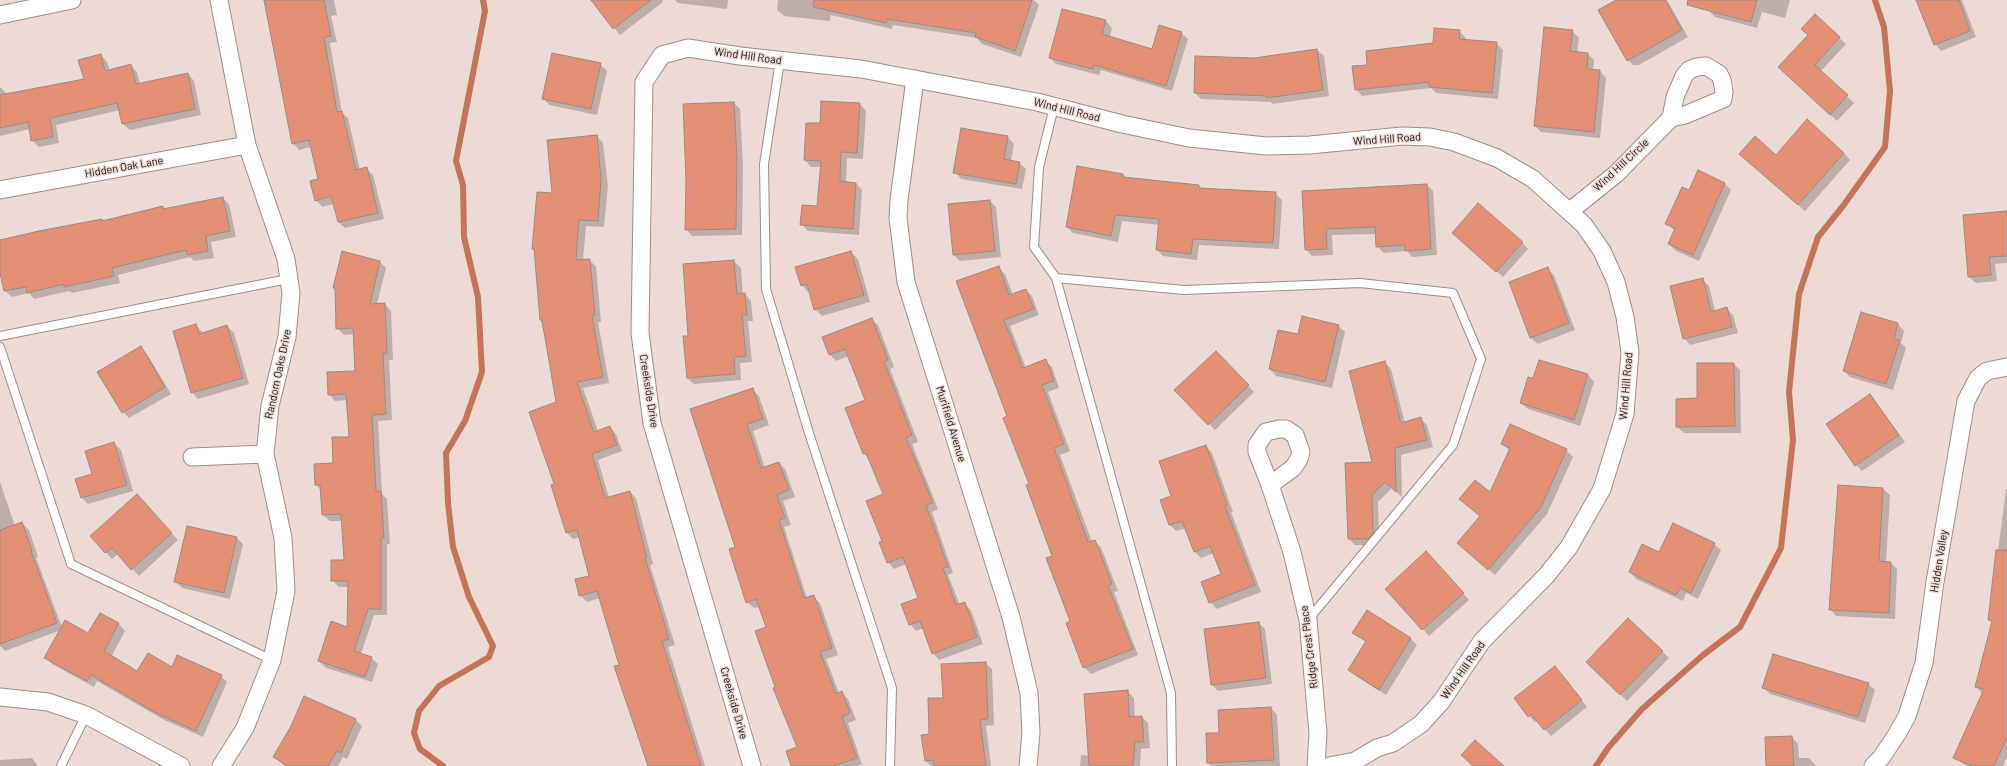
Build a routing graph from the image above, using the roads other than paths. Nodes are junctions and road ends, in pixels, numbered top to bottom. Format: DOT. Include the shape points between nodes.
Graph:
graph roads {
  1 [pos="72,0"];
  2 [pos="219,0"];
  3 [pos="0,15"];
  4 [pos="662,55"];
  5 [pos="780,61"];
  6 [pos="915,79"];
  7 [pos="1054,107"];
  8 [pos="1671,118"];
  9 [pos="247,144"];
  10 [pos="0,190"];
  11 [pos="1570,211"];
  12 [pos="1056,278"];
  13 [pos="288,279"];
  14 [pos="0,336"];
  15 [pos="0,347"];
  16 [pos="2007,367"];
  17 [pos="265,454"];
  18 [pos="192,457"];
  19 [pos="1270,485"];
  20 [pos="1308,620"];
  21 [pos="272,660"];
  22 [pos="0,698"];
  23 [pos="86,715"];
  24 [pos="60,766"];
  25 [pos="181,766"];
  26 [pos="221,766"];
  27 [pos="752,766"];
  28 [pos="890,766"];
  29 [pos="1028,766"];
  30 [pos="1172,766"];
  31 [pos="1316,766"];
  32 [pos="1329,766"];
  33 [pos="1873,766"];
  1 -- 3 [label="street"];
  2 -- 9 [label="street, Random Oaks Drive"];
  4 -- 5 [label="street, Wind Hill Road" via="688,48"];
  4 -- 27 [label="street, Creekside Drive" via="644,82 640,333 652,423"];
  5 -- 6 [label="street, Wind Hill Road" via="861,69"];
  5 -- 28 [label="lane" via="764,164 766,289 892,688"];
  6 -- 7 [label="street, Wind Hill Road"];
  6 -- 29 [label="street, Murifield Avenue" via="898,218 906,282 1011,617 1029,693 1031,733"];
  7 -- 11 [label="street, Wind Hill Road" via="1189,138 1266,146 1310,145 1402,136 1436,138 1496,158 1533,180"];
  7 -- 12 [label="lane" via="1039,167 1034,247"];
  8 -- 11 [label="street, Wind Hill Circle" via="1616,174"];
  9 -- 10 [label="street, Hidden Oak Lane"];
  9 -- 13 [label="street, Random Oaks Drive" via="286,259"];
  11 -- 32 [label="street, Wind Hill Road" via="1602,250 1616,282 1629,345 1625,414 1602,489 1569,547 1546,576 1482,641 1441,702 1421,724 1393,743 1355,761"];
  12 -- 20 [label="lane" via="1184,290 1360,283 1453,294 1481,359 1453,445"];
  12 -- 30 [label="lane" via="1171,693"];
  13 -- 14 [label="lane"];
  13 -- 17 [label="street, Random Oaks Drive" via="290,293 287,337 270,406"];
  15 -- 21 [label="lane" via="71,564"];
  16 -- 33 [label="street, Hidden Valley" via="1987,371 1978,378 1966,401 1924,663 1907,716 1881,758"];
  17 -- 18 [label="street"];
  17 -- 21 [label="street, Random Oaks Drive" via="283,538 286,591"];
  19 -- 20 [label="street, Ridge Crest Place" via="1292,552"];
  20 -- 31 [label="street, Ridge Crest Place" via="1318,733"];
  21 -- 26 [label="street, Random Oaks Drive" via="245,728"];
  22 -- 23 [label="street" via="48,702"];
  23 -- 24 [label="lane"];
  23 -- 25 [label="street"];
}
